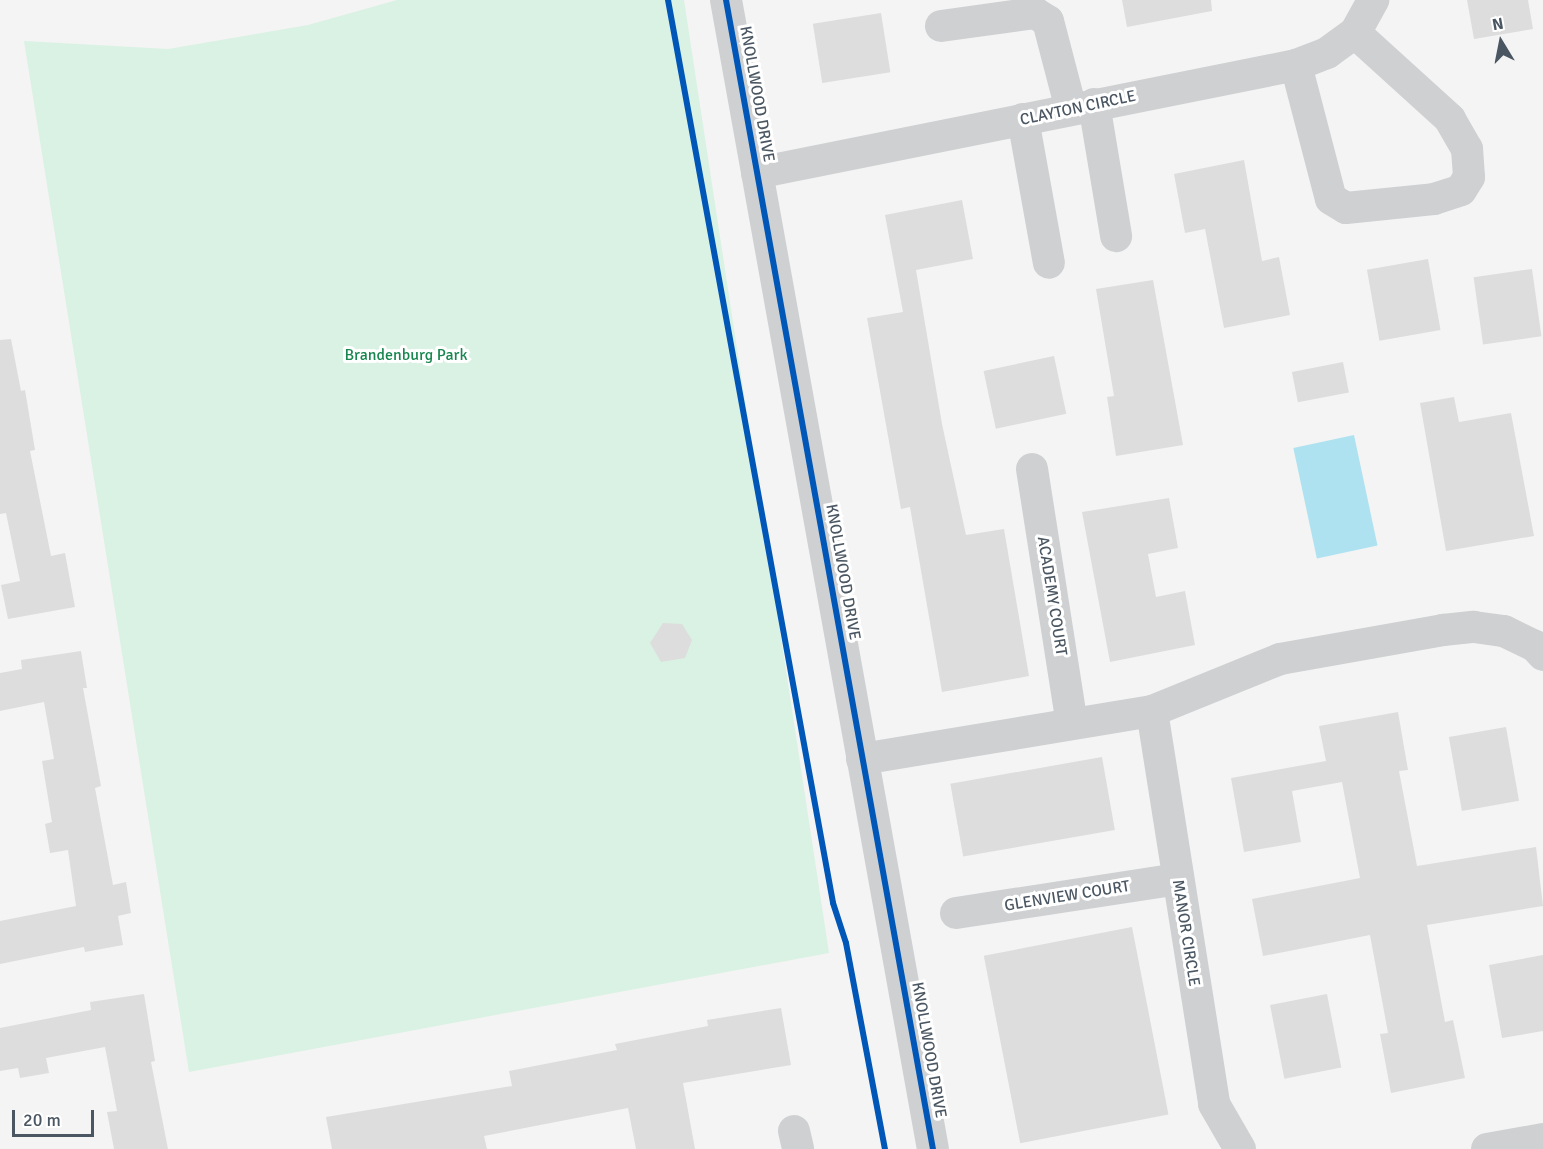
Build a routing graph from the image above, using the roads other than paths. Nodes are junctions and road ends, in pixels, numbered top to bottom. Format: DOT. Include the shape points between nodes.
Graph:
graph roads {
  1 [pos="726,0"];
  2 [pos="1373,0"];
  3 [pos="941,26"];
  4 [pos="1355,33"];
  5 [pos="1296,65"];
  6 [pos="1082,106"];
  7 [pos="1023,120"];
  8 [pos="757,173"];
  9 [pos="1116,236"];
  10 [pos="1049,263"];
  11 [pos="1032,469"];
  12 [pos="1540,645"];
  13 [pos="1152,711"];
  14 [pos="1072,723"];
  15 [pos="862,759"];
  16 [pos="1177,879"];
  17 [pos="956,913"];
  18 [pos="1543,1139"];
  19 [pos="933,1149"];
  20 [pos="1240,1149"];
  21 [pos="1487,1149"];
  1 -- 8 [label="street, KNOLLWOOD DRIVE"];
  2 -- 4 [label="street, CLAYTON CIRCLE"];
  3 -- 6 [label="street" via="1035,13 1048,21"];
  4 -- 5 [label="street, CLAYTON CIRCLE" via="1327,53"];
  4 -- 5 [label="street" via="1450,119 1467,149 1469,177 1461,190 1434,199 1346,208 1331,200"];
  5 -- 6 [label="street, CLAYTON CIRCLE"];
  6 -- 7 [label="street, CLAYTON CIRCLE"];
  6 -- 9 [label="street"];
  7 -- 8 [label="street, CLAYTON CIRCLE"];
  7 -- 10 [label="street"];
  8 -- 15 [label="street, KNOLLWOOD DRIVE"];
  11 -- 14 [label="street, ACADEMY COURT"];
  12 -- 13 [label="street" via="1504,631 1474,627 1432,632 1280,659"];
  13 -- 14 [label="street"];
  13 -- 16 [label="street, MANOR CIRCLE"];
  14 -- 15 [label="street"];
  15 -- 19 [label="street, KNOLLWOOD DRIVE"];
  16 -- 17 [label="street, GLENVIEW COURT"];
  16 -- 20 [label="street, MANOR CIRCLE" via="1214,1104"];
  18 -- 21 [label="street"];
}
